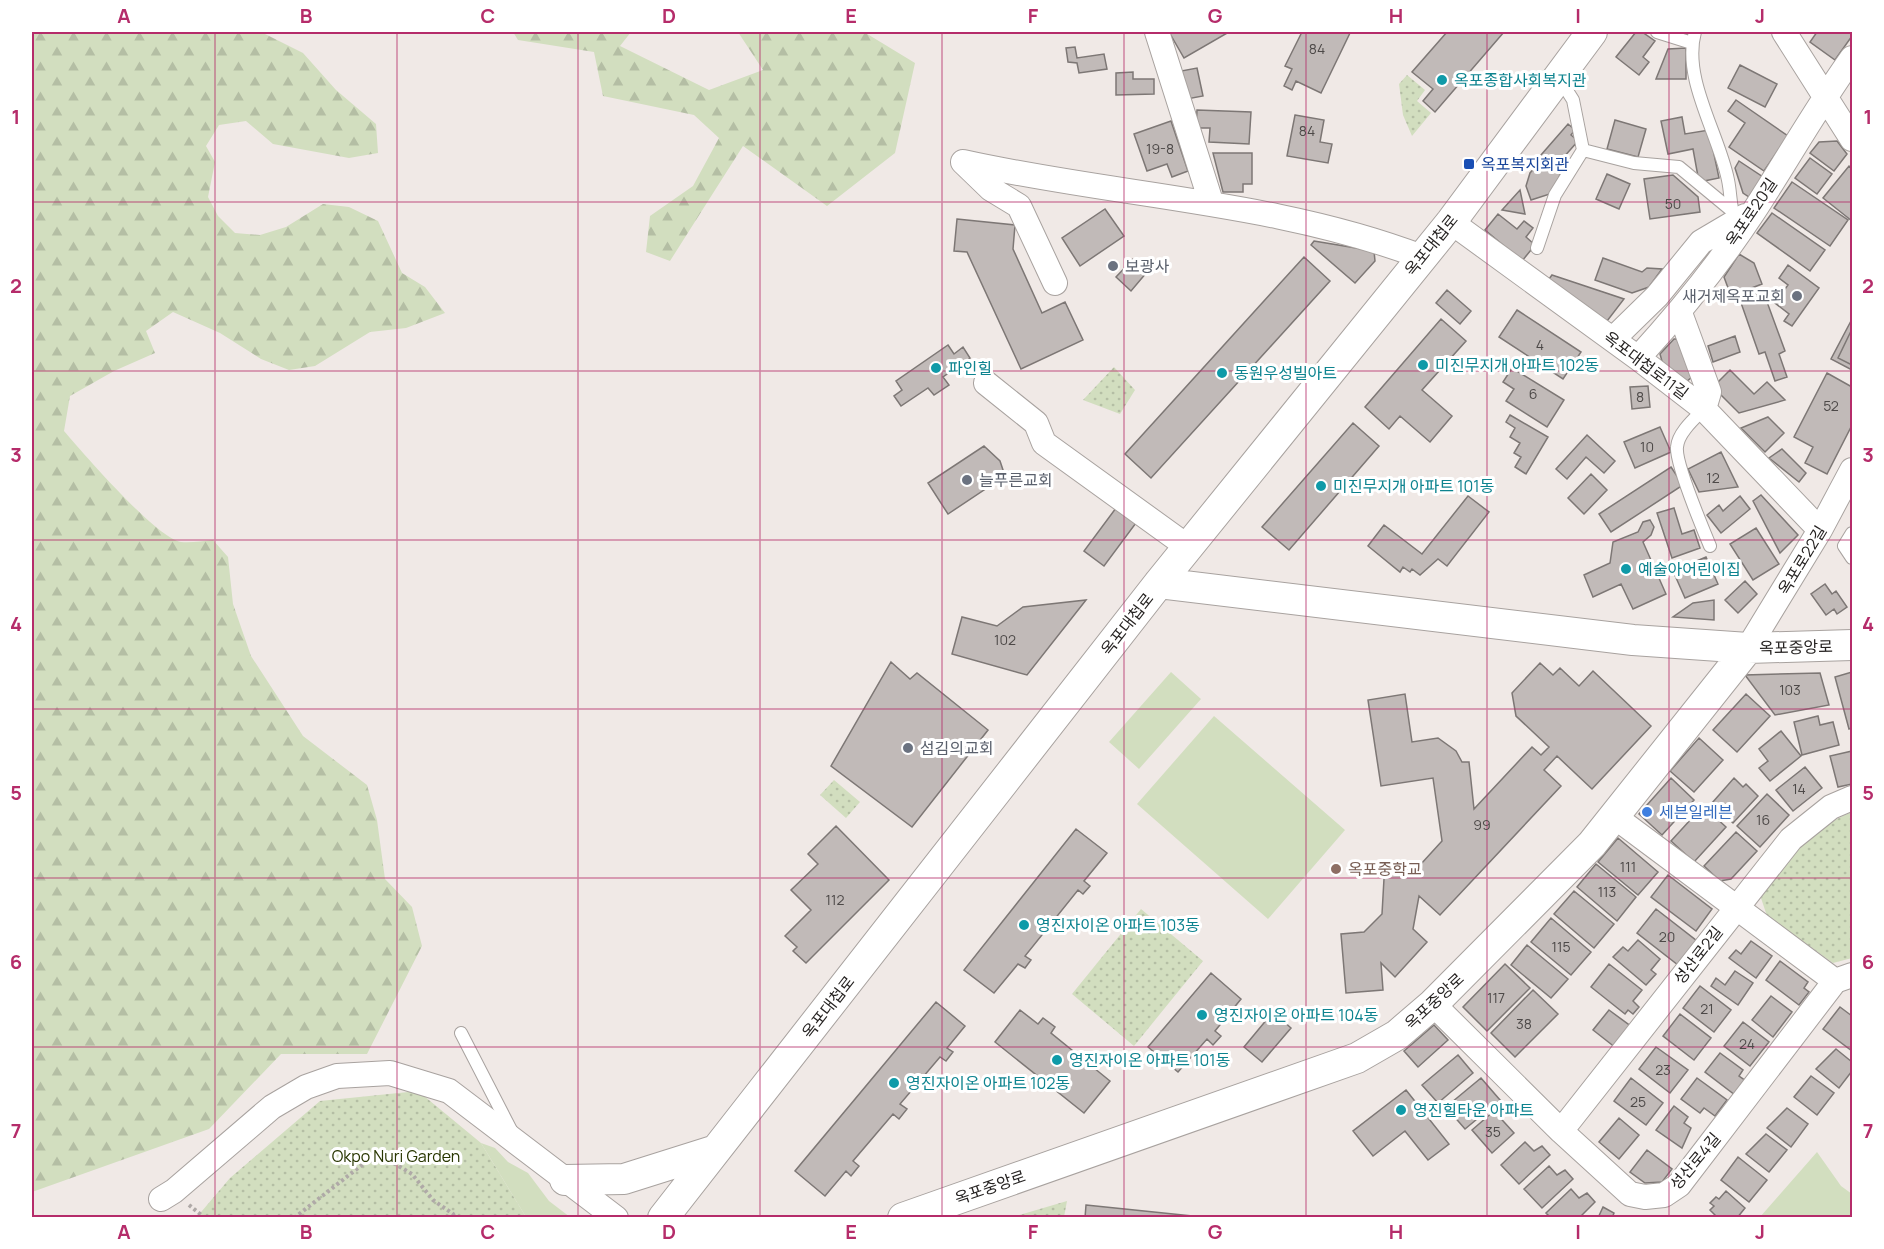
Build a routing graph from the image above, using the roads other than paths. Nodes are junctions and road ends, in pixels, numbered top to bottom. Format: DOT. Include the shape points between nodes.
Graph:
graph roads {
  1 [pos="1157,32"];
  2 [pos="1592,32"];
  3 [pos="1657,32"];
  4 [pos="1784,32"];
  5 [pos="1694,37"];
  6 [pos="1852,58"];
  7 [pos="1559,77"];
  8 [pos="1825,96"];
  9 [pos="1852,139"];
  10 [pos="1583,150"];
  11 [pos="1211,202"];
  12 [pos="1740,215"];
  13 [pos="1451,222"];
  14 [pos="1537,248"];
  15 [pos="1422,257"];
  16 [pos="1055,283"];
  17 [pos="1680,313"];
  18 [pos="1612,339"];
  19 [pos="1638,358"];
  20 [pos="986,383"];
  21 [pos="1704,409"];
  22 [pos="1852,470"];
  23 [pos="1820,530"];
  24 [pos="1852,533"];
  25 [pos="1710,546"];
  26 [pos="1188,547"];
  27 [pos="1852,558"];
  28 [pos="1159,583"];
  29 [pos="1852,645"];
  30 [pos="1748,648"];
  31 [pos="1852,798"];
  32 [pos="1615,817"];
  33 [pos="1735,908"];
  34 [pos="1844,978"];
  35 [pos="1433,1004"];
  36 [pos="461,1033"];
  37 [pos="1561,1131"];
  38 [pos="518,1144"];
  39 [pos="716,1150"];
  40 [pos="565,1180"];
  41 [pos="161,1198"];
  42 [pos="616,1218"];
  43 [pos="663,1218"];
  44 [pos="903,1218"];
  1 -- 11 [label="street"];
  2 -- 7 [label="street, 옥포대첩로"];
  3 -- 5 [label="lane"];
  4 -- 8 [label="street"];
  5 -- 12 [label="lane" via="1699,97"];
  6 -- 8 [label="street, 옥포로20길"];
  7 -- 10 [label="lane" via="1573,100"];
  7 -- 13 [label="street, 옥포대첩로"];
  8 -- 9 [label="street"];
  8 -- 12 [label="street, 옥포로20길"];
  10 -- 12 [label="lane" via="1634,163 1680,167"];
  10 -- 14 [label="lane" via="1555,195"];
  11 -- 15 [label="street" via="1385,243"];
  11 -- 16 [label="street" via="963,162 991,189 1019,206"];
  12 -- 17 [label="street, 옥포로20길"];
  12 -- 18 [label="street" via="1701,242 1657,296"];
  13 -- 15 [label="street, 옥포대첩로"];
  13 -- 18 [label="street, 옥포대첩로11길"];
  15 -- 26 [label="street, 옥포대첩로"];
  17 -- 19 [label="street, 옥포로20길"];
  17 -- 21 [label="street" via="1709,392"];
  18 -- 19 [label="street, 옥포대첩로11길"];
  19 -- 21 [label="street, 옥포대첩로11길"];
  20 -- 26 [label="street" via="1036,423 1044,444"];
  21 -- 23 [label="street, 옥포대첩로11길"];
  21 -- 25 [label="lane" via="1686,428 1677,448"];
  22 -- 23 [label="street, 옥포로22길"];
  23 -- 30 [label="street, 옥포로22길"];
  24 -- 27 [label="lane" via="1844,546"];
  26 -- 28 [label="street, 옥포대첩로"];
  28 -- 30 [label="street" via="1633,640"];
  28 -- 39 [label="street, 옥포대첩로"];
  29 -- 30 [label="street, 옥포중앙로"];
  30 -- 32 [label="street, 옥포중앙로"];
  31 -- 33 [label="street, 성산로2길" via="1831,807 1791,839"];
  32 -- 33 [label="street"];
  32 -- 35 [label="street, 옥포중앙로"];
  33 -- 34 [label="street"];
  33 -- 37 [label="street, 성산로2길"];
  34 -- 37 [label="street, 성산로4길" via="1679,1185 1664,1196 1630,1194"];
  35 -- 37 [label="street, 성산로4길"];
  35 -- 44 [label="street, 옥포중앙로" via="1397,1035 1357,1058"];
  36 -- 38 [label="lane"];
  38 -- 40 [label="street"];
  38 -- 41 [label="street" via="449,1091 390,1073 337,1077 306,1087 272,1107"];
  39 -- 40 [label="street" via="624,1179"];
  39 -- 43 [label="street, 옥포대첩로"];
  40 -- 42 [label="street"];
}
